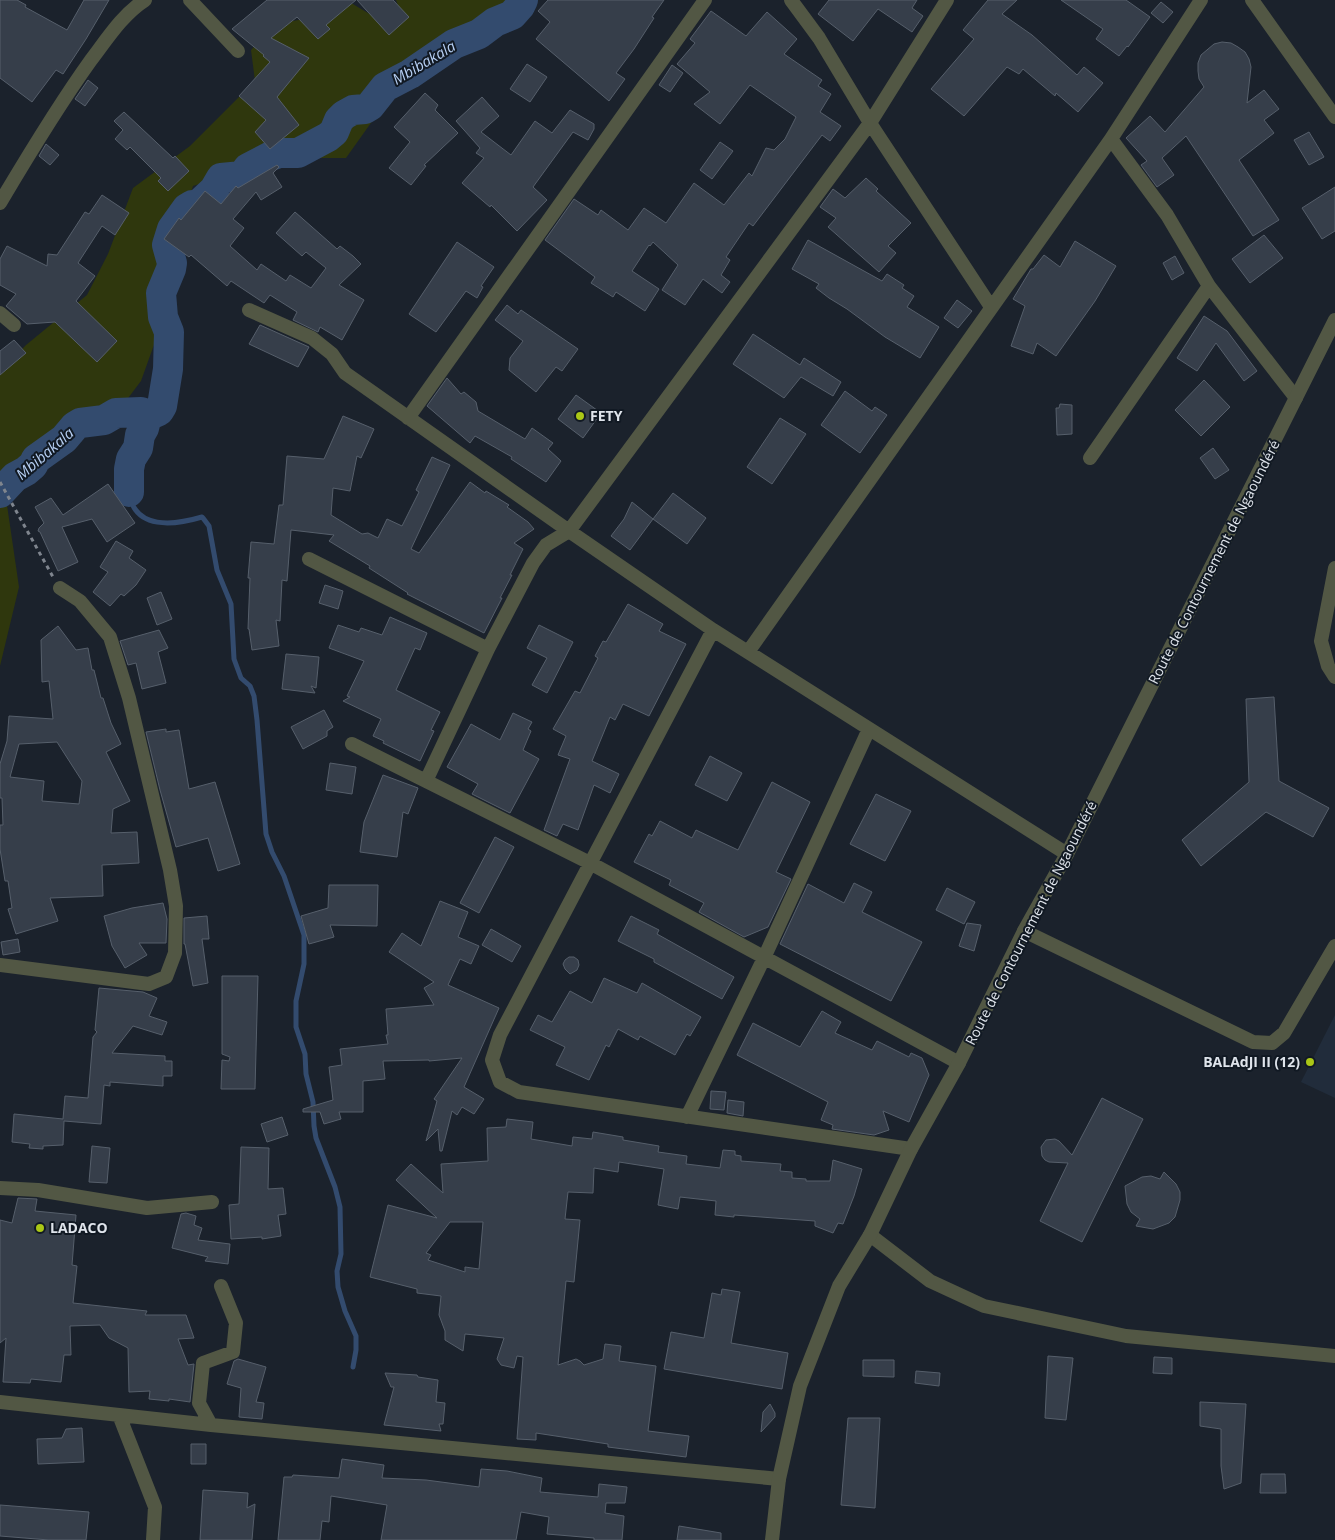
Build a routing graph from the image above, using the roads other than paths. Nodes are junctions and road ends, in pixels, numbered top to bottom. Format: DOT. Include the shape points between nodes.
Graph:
graph roads {
  1 [pos="145,0"];
  2 [pos="190,0"];
  3 [pos="705,0"];
  4 [pos="791,0"];
  5 [pos="947,0"];
  6 [pos="1201,0"];
  7 [pos="1252,0"];
  8 [pos="238,51"];
  9 [pos="1335,117"];
  10 [pos="870,124"];
  11 [pos="1111,139"];
  12 [pos="0,203"];
  13 [pos="1209,286"];
  14 [pos="991,306"];
  15 [pos="249,310"];
  16 [pos="0,313"];
  17 [pos="1335,320"];
  18 [pos="14,325"];
  19 [pos="1296,398"];
  20 [pos="408,418"];
  21 [pos="1090,458"];
  22 [pos="568,531"];
  23 [pos="309,558"];
  24 [pos="1335,568"];
  25 [pos="60,588"];
  26 [pos="713,630"];
  27 [pos="488,649"];
  28 [pos="748,652"];
  29 [pos="1335,677"];
  30 [pos="869,729"];
  31 [pos="352,744"];
  32 [pos="426,782"];
  33 [pos="1066,854"];
  34 [pos="590,864"];
  35 [pos="1024,931"];
  36 [pos="1335,946"];
  37 [pos="764,958"];
  38 [pos="0,965"];
  39 [pos="959,1063"];
  40 [pos="687,1117"];
  41 [pos="911,1149"];
  42 [pos="0,1188"];
  43 [pos="212,1202"];
  44 [pos="870,1235"];
  45 [pos="221,1286"];
  46 [pos="1335,1356"];
  47 [pos="0,1402"];
  48 [pos="119,1415"];
  49 [pos="211,1425"];
  50 [pos="779,1479"];
  51 [pos="152,1540"];
  52 [pos="772,1540"];
  1 -- 12 [label="street" via="134,7 104,42 63,99"];
  2 -- 8 [label="street"];
  3 -- 20 [label="street"];
  4 -- 10 [label="street" via="819,38"];
  5 -- 10 [label="street"];
  6 -- 11 [label="street"];
  7 -- 9 [label="street"];
  10 -- 14 [label="street"];
  10 -- 22 [label="street"];
  11 -- 13 [label="street" via="1167,215"];
  11 -- 14 [label="street"];
  13 -- 19 [label="street"];
  13 -- 21 [label="street"];
  14 -- 28 [label="street"];
  15 -- 20 [label="street" via="312,338 332,354 345,373"];
  16 -- 18 [label="street"];
  17 -- 19 [label="street, Route de Contournement de Ngaoundéré"];
  19 -- 33 [label="street, Route de Contournement de Ngaoundéré"];
  20 -- 22 [label="street"];
  22 -- 26 [label="street"];
  22 -- 27 [label="street" via="546,545 533,563"];
  23 -- 27 [label="street"];
  24 -- 29 [label="street" via="1321,641 1328,666"];
  25 -- 38 [label="street" via="80,601 110,637 113,646 129,698 170,870 176,906 175,953 166,977 148,984"];
  26 -- 28 [label="street"];
  26 -- 34 [label="street"];
  27 -- 32 [label="street"];
  28 -- 30 [label="street"];
  30 -- 33 [label="street"];
  30 -- 37 [label="street"];
  31 -- 32 [label="street"];
  32 -- 34 [label="street"];
  33 -- 35 [label="street, Route de Contournement de Ngaoundéré"];
  34 -- 37 [label="street"];
  34 -- 40 [label="street" via="500,1035 492,1060 500,1082 519,1092"];
  35 -- 36 [label="street" via="1253,1042 1272,1043 1284,1033"];
  35 -- 39 [label="street, Route de Contournement de Ngaoundéré"];
  37 -- 39 [label="street"];
  37 -- 40 [label="street"];
  39 -- 41 [label="street, Route de Contournement de Ngaoundéré"];
  40 -- 41 [label="street"];
  41 -- 44 [label="street, Route de Contournement de Ngaoundéré"];
  42 -- 43 [label="street" via="38,1190 148,1208"];
  44 -- 46 [label="street" via="930,1280 984,1306 1126,1336"];
  44 -- 50 [label="street, Route de Contournement de Ngaoundéré" via="839,1286 800,1386"];
  45 -- 49 [label="street" via="236,1323 233,1352 203,1363 199,1403"];
  47 -- 48 [label="street"];
  48 -- 49 [label="street"];
  48 -- 51 [label="street" via="155,1507"];
  49 -- 50 [label="street"];
  50 -- 52 [label="street, Route de Contournement de Ngaoundéré"];
}
